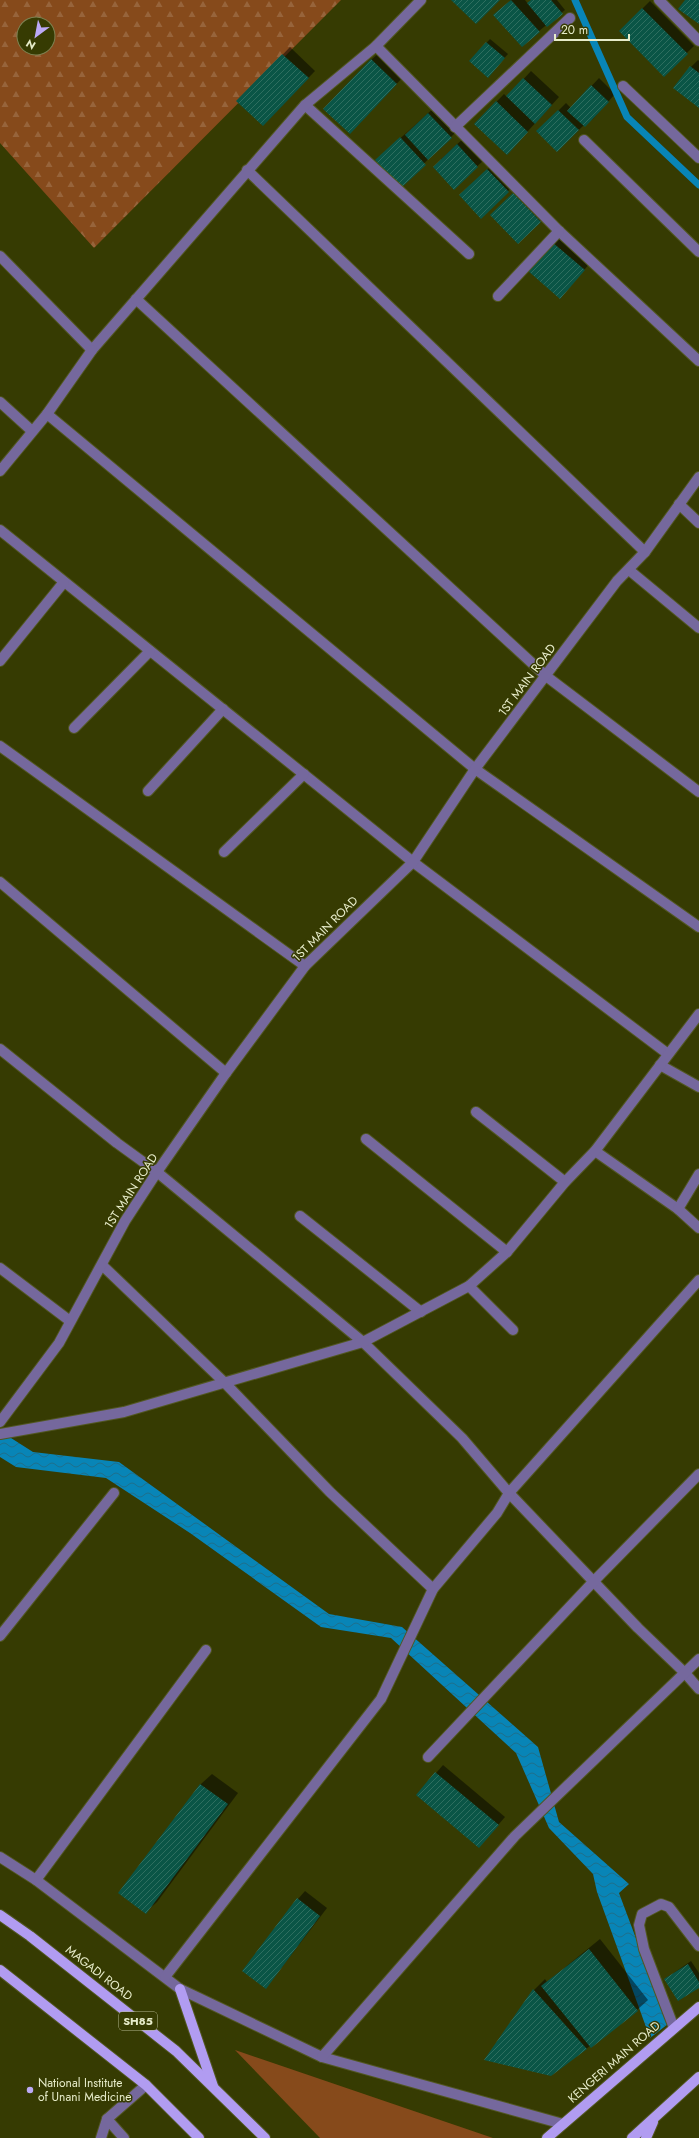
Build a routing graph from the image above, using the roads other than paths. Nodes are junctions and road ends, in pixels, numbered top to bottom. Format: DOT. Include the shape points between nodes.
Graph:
graph roads {
  1 [pos="421,0"];
  2 [pos="659,0"];
  3 [pos="570,18"];
  4 [pos="699,40"];
  5 [pos="376,46"];
  6 [pos="623,86"];
  7 [pos="305,105"];
  8 [pos="455,127"];
  9 [pos="584,140"];
  10 [pos="699,158"];
  11 [pos="247,170"];
  12 [pos="558,231"];
  13 [pos="699,252"];
  14 [pos="469,254"];
  15 [pos="0,256"];
  16 [pos="498,296"];
  17 [pos="136,299"];
  18 [pos="92,350"];
  19 [pos="699,361"];
  20 [pos="0,402"];
  21 [pos="47,414"];
  22 [pos="32,431"];
  23 [pos="0,471"];
  24 [pos="699,477"];
  25 [pos="679,504"];
  26 [pos="699,523"];
  27 [pos="0,530"];
  28 [pos="645,552"];
  29 [pos="629,570"];
  30 [pos="64,582"];
  31 [pos="699,628"];
  32 [pos="150,650"];
  33 [pos="0,661"];
  34 [pos="546,676"];
  35 [pos="223,709"];
  36 [pos="74,728"];
  37 [pos="0,746"];
  38 [pos="475,769"];
  39 [pos="304,774"];
  40 [pos="148,791"];
  41 [pos="699,792"];
  42 [pos="224,852"];
  43 [pos="413,862"];
  44 [pos="0,882"];
  45 [pos="699,927"];
  46 [pos="305,966"];
  47 [pos="699,1014"];
  48 [pos="0,1049"];
  49 [pos="668,1054"];
  50 [pos="660,1065"];
  51 [pos="226,1073"];
  52 [pos="699,1087"];
  53 [pos="476,1112"];
  54 [pos="366,1139"];
  55 [pos="595,1151"];
  56 [pos="157,1172"];
  57 [pos="699,1174"];
  58 [pos="565,1182"];
  59 [pos="678,1209"];
  60 [pos="300,1216"];
  61 [pos="699,1228"];
  62 [pos="507,1252"];
  63 [pos="102,1265"];
  64 [pos="0,1268"];
  65 [pos="699,1280"];
  66 [pos="469,1286"];
  67 [pos="421,1312"];
  68 [pos="70,1321"];
  69 [pos="513,1330"];
  70 [pos="363,1342"];
  71 [pos="225,1383"];
  72 [pos="0,1422"];
  73 [pos="0,1434"];
  74 [pos="699,1474"];
  75 [pos="114,1493"];
  76 [pos="509,1493"];
  77 [pos="594,1581"];
  78 [pos="433,1589"];
  79 [pos="0,1636"];
  80 [pos="206,1650"];
  81 [pos="699,1659"];
  82 [pos="685,1673"];
  83 [pos="699,1689"];
  84 [pos="428,1757"];
  85 [pos="0,1857"];
  86 [pos="36,1880"];
  87 [pos="0,1915"];
  88 [pos="699,1946"];
  89 [pos="1,1973"];
  90 [pos="166,1977"];
  91 [pos="180,1989"];
  92 [pos="699,2007"];
  93 [pos="674,2028"];
  94 [pos="322,2057"];
  95 [pos="699,2078"];
  96 [pos="146,2086"];
  97 [pos="214,2088"];
  98 [pos="106,2119"];
  99 [pos="653,2120"];
  100 [pos="564,2124"];
  101 [pos="101,2138"];
  102 [pos="124,2138"];
  103 [pos="199,2138"];
  104 [pos="265,2138"];
  105 [pos="547,2138"];
  106 [pos="632,2138"];
  107 [pos="646,2138"];
  1 -- 5 [label="street"];
  2 -- 4 [label="street"];
  3 -- 8 [label="street"];
  5 -- 7 [label="street"];
  5 -- 8 [label="street"];
  6 -- 10 [label="street"];
  7 -- 11 [label="street"];
  7 -- 14 [label="street"];
  8 -- 12 [label="street"];
  9 -- 13 [label="street"];
  11 -- 17 [label="street"];
  11 -- 28 [label="street"];
  12 -- 16 [label="street"];
  12 -- 19 [label="street"];
  15 -- 18 [label="street"];
  17 -- 18 [label="street"];
  17 -- 34 [label="street"];
  18 -- 21 [label="street"];
  20 -- 22 [label="street"];
  21 -- 22 [label="street"];
  21 -- 38 [label="street"];
  22 -- 23 [label="street"];
  24 -- 25 [label="street, 1ST MAIN ROAD"];
  25 -- 26 [label="street"];
  25 -- 28 [label="street, 1ST MAIN ROAD"];
  27 -- 30 [label="street"];
  28 -- 29 [label="street, 1ST MAIN ROAD"];
  29 -- 31 [label="street"];
  29 -- 34 [label="street, 1ST MAIN ROAD" via="617,581"];
  30 -- 32 [label="street"];
  30 -- 33 [label="street"];
  32 -- 35 [label="street"];
  32 -- 36 [label="street"];
  34 -- 38 [label="street, 1ST MAIN ROAD"];
  34 -- 41 [label="street"];
  35 -- 39 [label="street"];
  35 -- 40 [label="street"];
  37 -- 46 [label="street"];
  38 -- 43 [label="street, 1ST MAIN ROAD"];
  38 -- 45 [label="street"];
  39 -- 42 [label="street"];
  39 -- 43 [label="street"];
  43 -- 46 [label="street, 1ST MAIN ROAD"];
  43 -- 49 [label="street"];
  44 -- 51 [label="street"];
  46 -- 51 [label="street, 1ST MAIN ROAD"];
  47 -- 49 [label="street"];
  48 -- 56 [label="street"];
  49 -- 50 [label="street"];
  50 -- 52 [label="street"];
  50 -- 55 [label="street"];
  51 -- 56 [label="street, 1ST MAIN ROAD"];
  53 -- 58 [label="street"];
  54 -- 62 [label="street"];
  55 -- 58 [label="street"];
  55 -- 59 [label="street"];
  56 -- 63 [label="street, 1ST MAIN ROAD" via="125,1221"];
  56 -- 70 [label="street"];
  57 -- 59 [label="street"];
  58 -- 62 [label="street"];
  59 -- 61 [label="street"];
  60 -- 67 [label="street"];
  62 -- 66 [label="street"];
  63 -- 68 [label="street, 1ST MAIN ROAD"];
  63 -- 71 [label="street"];
  64 -- 68 [label="street"];
  65 -- 76 [label="street"];
  66 -- 67 [label="street"];
  66 -- 69 [label="street"];
  67 -- 70 [label="street"];
  68 -- 72 [label="street, 1ST MAIN ROAD" via="59,1343"];
  70 -- 71 [label="street"];
  70 -- 76 [label="street" via="462,1438"];
  71 -- 73 [label="street" via="124,1412"];
  71 -- 78 [label="street" via="330,1492"];
  74 -- 77 [label="street"];
  75 -- 79 [label="street"];
  76 -- 77 [label="street"];
  76 -- 78 [label="street" via="497,1513"];
  77 -- 82 [label="street"];
  77 -- 84 [label="street"];
  78 -- 90 [label="street" via="381,1699"];
  80 -- 86 [label="street"];
  81 -- 82 [label="street"];
  82 -- 83 [label="street"];
  82 -- 94 [label="street" via="515,1836"];
  85 -- 86 [label="street"];
  86 -- 90 [label="street"];
  87 -- 97 [label="main road, MAGADI ROAD / SH85" via="176,2051"];
  88 -- 93 [label="street" via="669,1907 661,1904 642,1914 639,1926 644,1949"];
  89 -- 96 [label="main road"];
  90 -- 91 [label="street"];
  91 -- 94 [label="street"];
  91 -- 97 [label="main road"];
  92 -- 93 [label="main road, KENGERI MAIN ROAD"];
  93 -- 100 [label="main road, KENGERI MAIN ROAD"];
  94 -- 100 [label="street"];
  95 -- 99 [label="main road"];
  96 -- 98 [label="street"];
  96 -- 103 [label="main road"];
  97 -- 104 [label="main road, MAGADI ROAD / SH85"];
  98 -- 101 [label="street"];
  98 -- 102 [label="street"];
  99 -- 106 [label="main road"];
  99 -- 107 [label="main road"];
  100 -- 105 [label="main road, KENGERI MAIN ROAD"];
}
